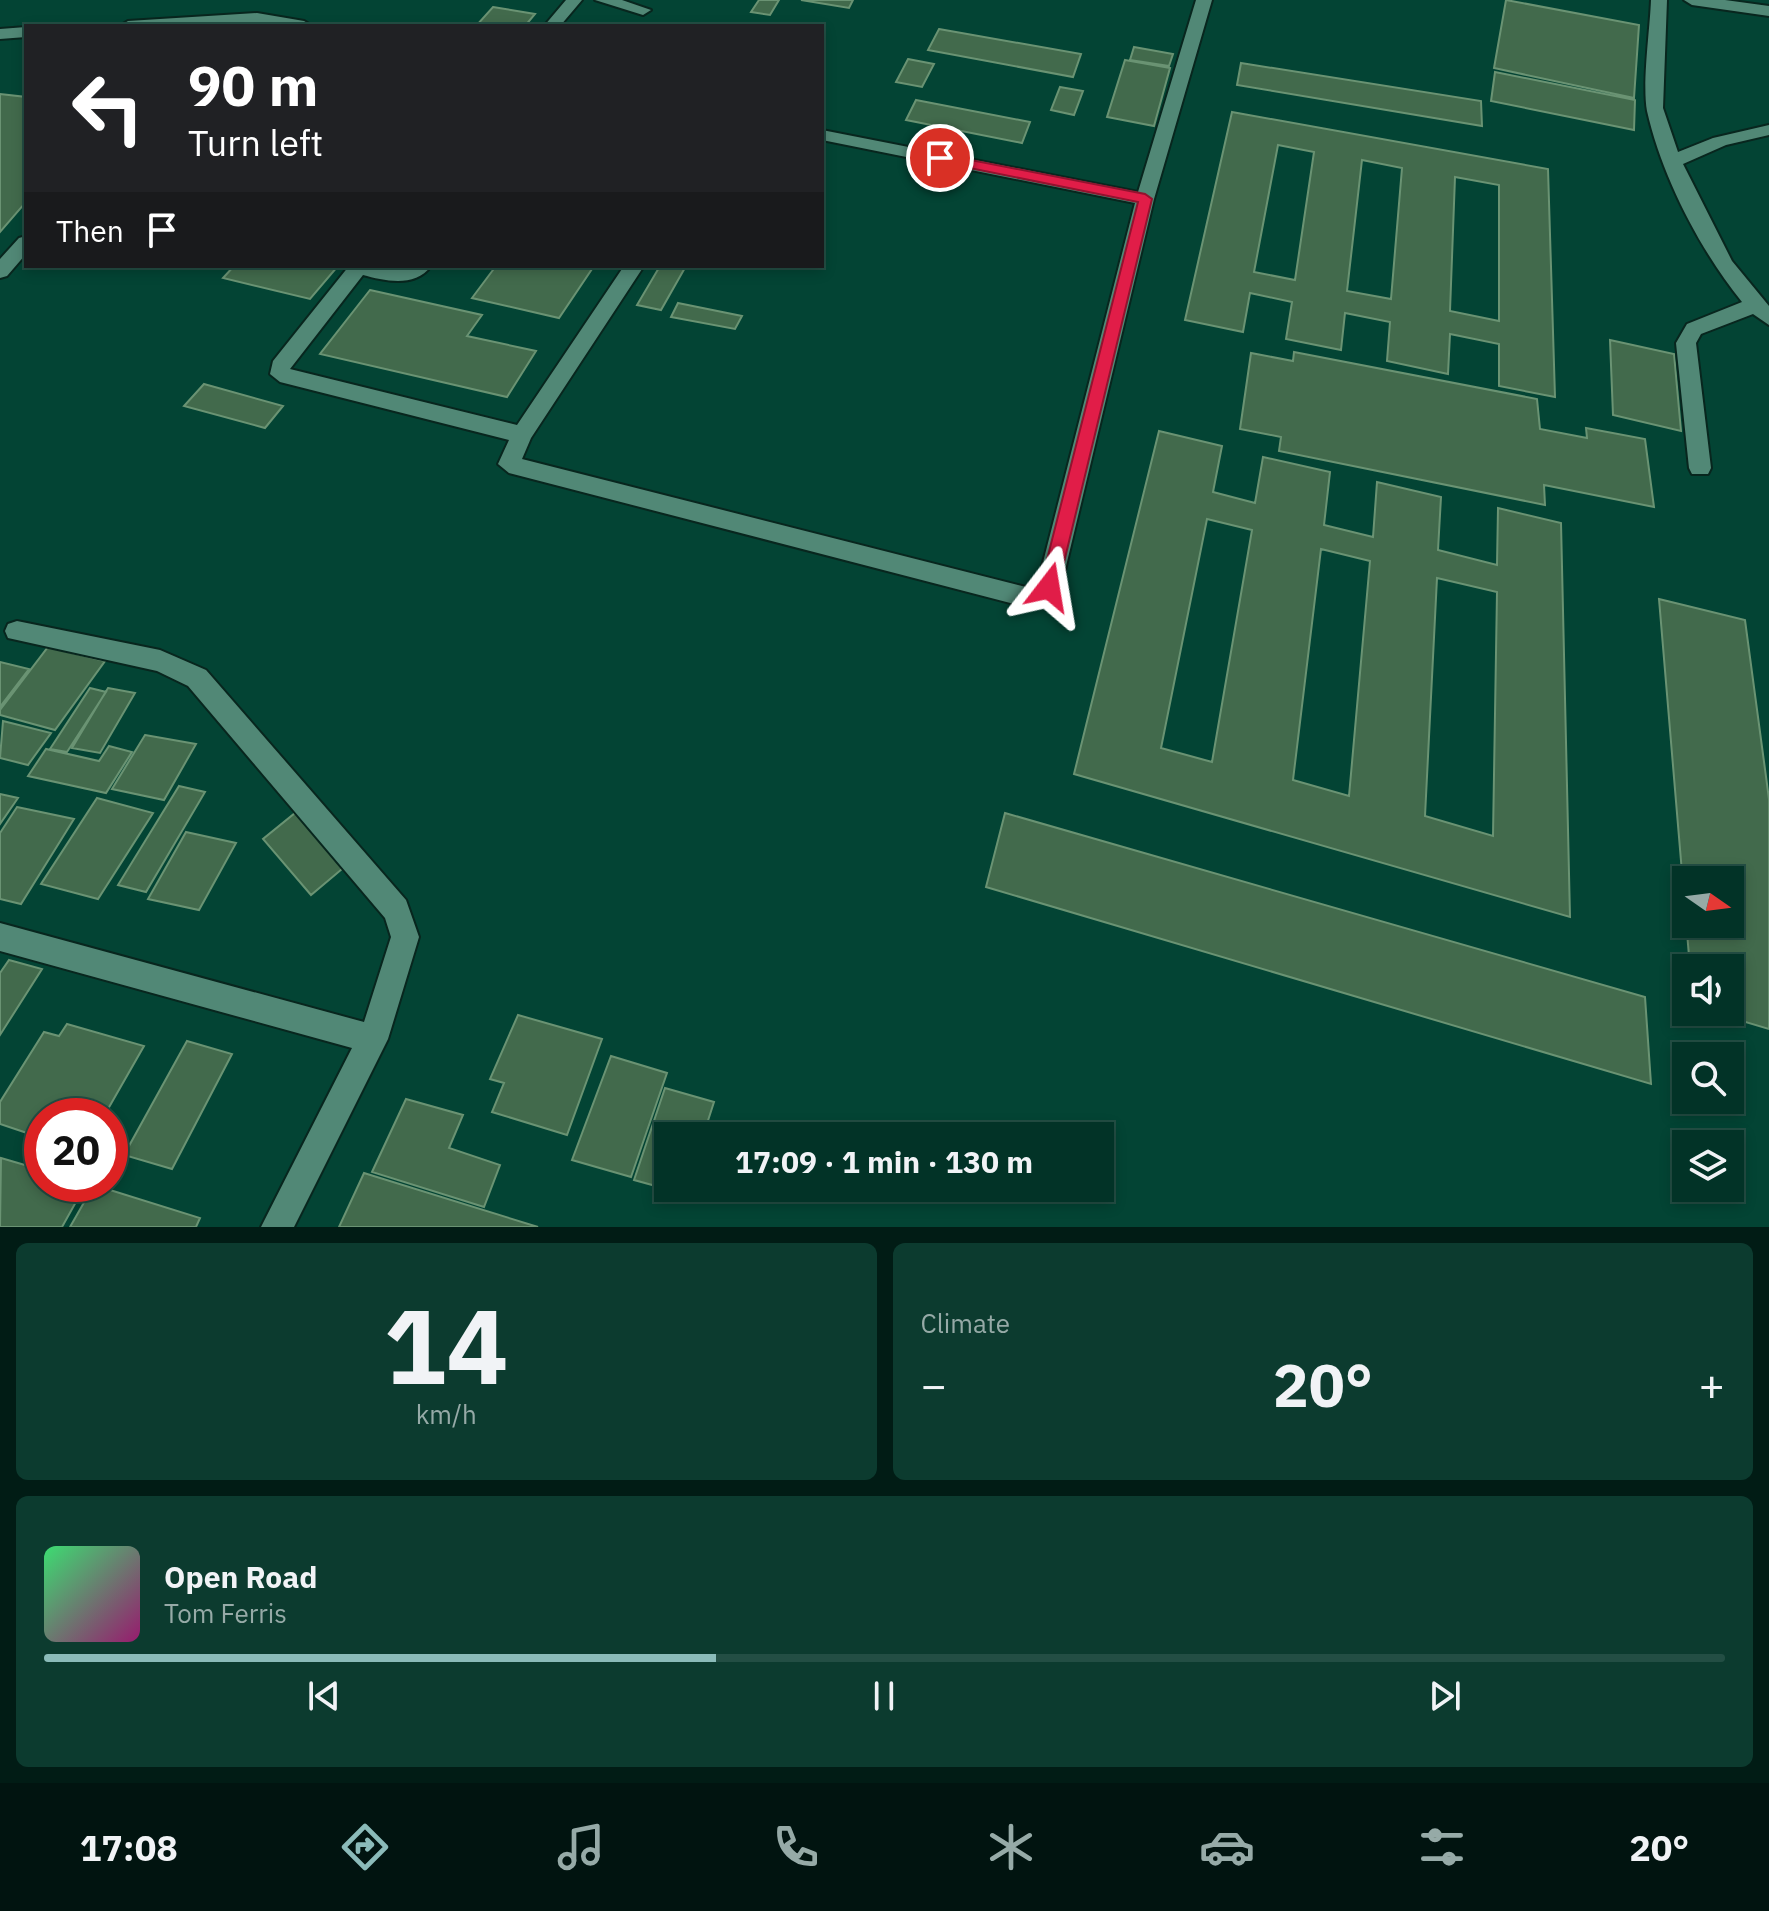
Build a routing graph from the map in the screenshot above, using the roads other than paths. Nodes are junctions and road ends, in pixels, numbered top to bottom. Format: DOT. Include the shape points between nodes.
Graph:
graph roads {
  1 [pos="270,0"];
  2 [pos="574,0"];
  3 [pos="603,0"];
  4 [pos="1204,0"];
  5 [pos="1659,0"];
  6 [pos="1692,0"];
  7 [pos="643,10"];
  8 [pos="1769,11"];
  9 [pos="252,22"];
  10 [pos="190,24"];
  11 [pos="278,24"];
  12 [pos="554,24"];
  13 [pos="24,32"];
  14 [pos="0,34"];
  15 [pos="1769,130"];
  16 [pos="824,135"];
  17 [pos="1673,162"];
  18 [pos="1145,199"];
  19 [pos="24,244"];
  20 [pos="359,268"];
  21 [pos="364,268"];
  22 [pos="419,268"];
  23 [pos="633,268"];
  24 [pos="0,271"];
  25 [pos="1762,312"];
  26 [pos="522,435"];
  27 [pos="1700,468"];
  28 [pos="17,631"];
  29 [pos="0,937"];
  30 [pos="373,1039"];
  31 [pos="277,1227"];
  1 -- 9 [label="street"];
  2 -- 12 [label="street"];
  3 -- 7 [label="street"];
  4 -- 18 [label="street"];
  5 -- 17 [label="street" via="1655,108"];
  6 -- 8 [label="street"];
  9 -- 10 [label="street"];
  9 -- 11 [label="street"];
  13 -- 14 [label="street"];
  15 -- 17 [label="street" via="1730,137"];
  16 -- 18 [label="street"];
  17 -- 25 [label="street" via="1719,253"];
  18 -- 26 [label="street" via="1049,587 1040,595 1026,597 509,464"];
  19 -- 24 [label="street"];
  20 -- 26 [label="street" via="280,366 280,374"];
  21 -- 22 [label="street" via="390,275"];
  23 -- 26 [label="street"];
  25 -- 27 [label="street" via="1688,334"];
  28 -- 30 [label="street" via="160,661 197,678 396,910 405,937"];
  29 -- 30 [label="street"];
  30 -- 31 [label="street"];
}
